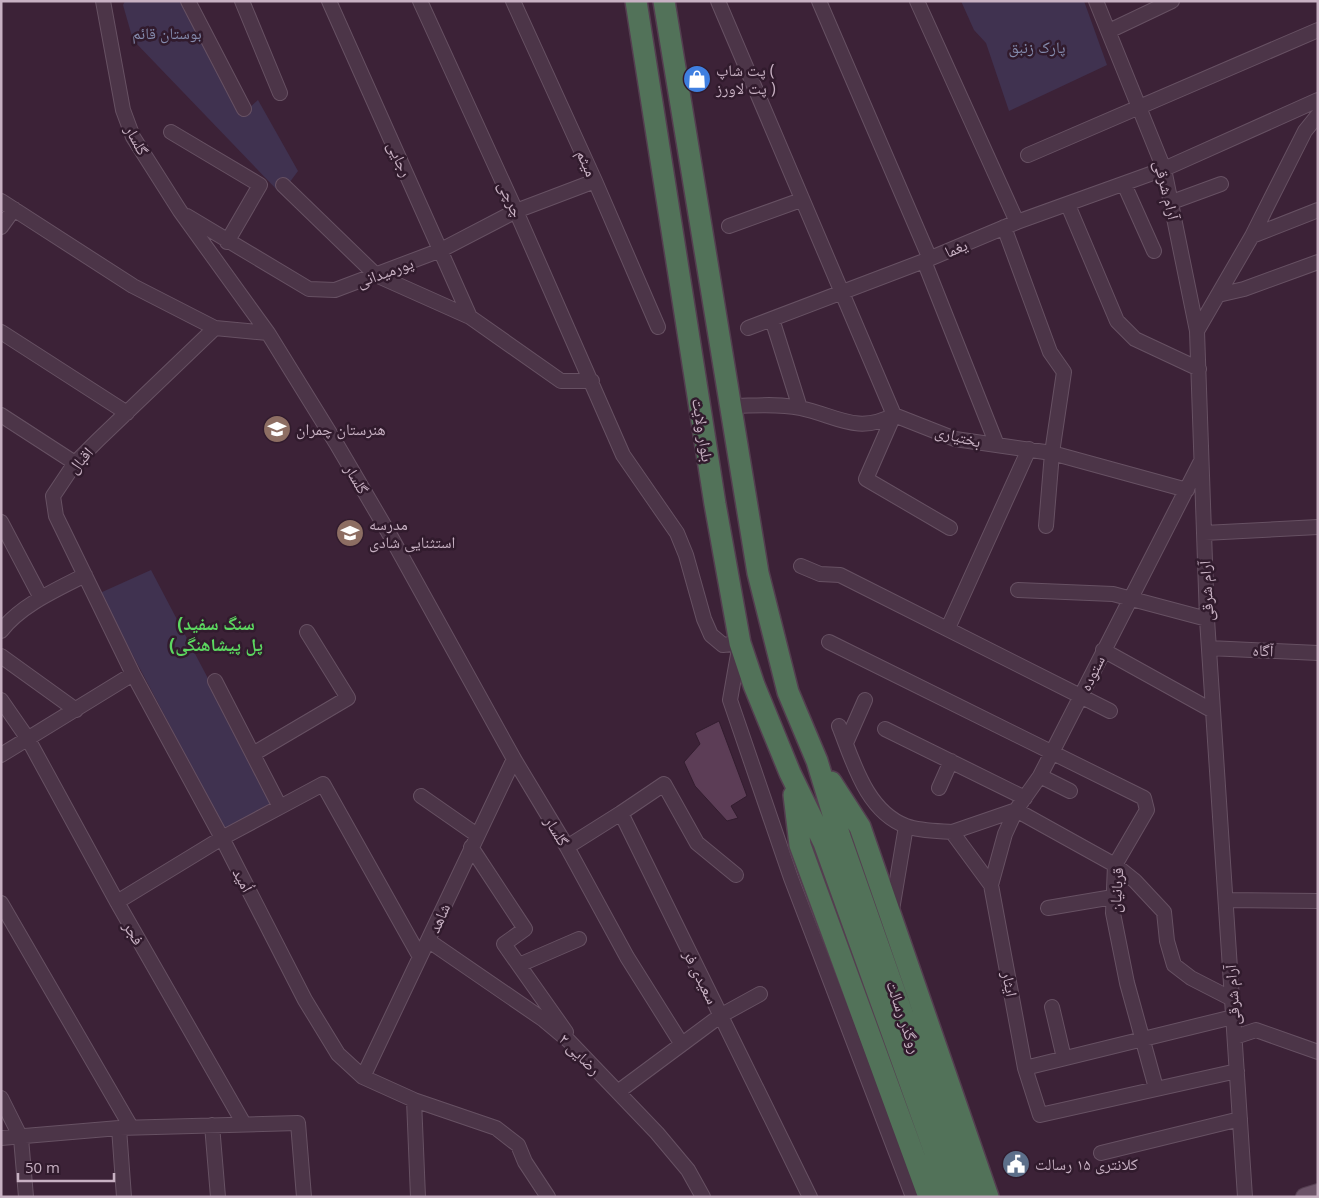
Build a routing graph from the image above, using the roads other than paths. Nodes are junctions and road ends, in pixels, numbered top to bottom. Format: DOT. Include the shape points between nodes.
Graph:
graph roads {
  1 [pos="103,1"];
  2 [pos="188,1"];
  3 [pos="242,1"];
  4 [pos="330,1"];
  5 [pos="420,1"];
  6 [pos="513,1"];
  7 [pos="636,1"];
  8 [pos="664,1"];
  9 [pos="718,1"];
  10 [pos="819,1"];
  11 [pos="917,1"];
  12 [pos="1096,1"];
  13 [pos="1172,1"];
  14 [pos="1109,30"];
  15 [pos="1318,30"];
  16 [pos="280,93"];
  17 [pos="1318,100"];
  18 [pos="1140,106"];
  19 [pos="244,109"];
  20 [pos="1318,115"];
  21 [pos="171,132"];
  22 [pos="1028,155"];
  23 [pos="1164,169"];
  24 [pos="595,181"];
  25 [pos="1124,184"];
  26 [pos="1221,184"];
  27 [pos="283,185"];
  28 [pos="800,200"];
  29 [pos="1,201"];
  30 [pos="1172,202"];
  31 [pos="1068,205"];
  32 [pos="14,209"];
  33 [pos="1318,210"];
  34 [pos="180,211"];
  35 [pos="516,211"];
  36 [pos="1017,222"];
  37 [pos="729,226"];
  38 [pos="1,227"];
  39 [pos="1004,227"];
  40 [pos="1252,236"];
  41 [pos="227,242"];
  42 [pos="441,250"];
  43 [pos="1154,251"];
  44 [pos="927,260"];
  45 [pos="1318,262"];
  46 [pos="376,275"];
  47 [pos="840,293"];
  48 [pos="1218,295"];
  49 [pos="470,317"];
  50 [pos="772,319"];
  51 [pos="658,327"];
  52 [pos="215,328"];
  53 [pos="748,328"];
  54 [pos="1197,330"];
  55 [pos="1,332"];
  56 [pos="268,333"];
  57 [pos="1199,369"];
  58 [pos="592,381"];
  59 [pos="730,406"];
  60 [pos="800,408"];
  61 [pos="127,413"];
  62 [pos="1,415"];
  63 [pos="894,416"];
  64 [pos="997,445"];
  65 [pos="1029,449"];
  66 [pos="1052,453"];
  67 [pos="1201,462"];
  68 [pos="75,463"];
  69 [pos="1187,490"];
  70 [pos="1,522"];
  71 [pos="1046,526"];
  72 [pos="1318,527"];
  73 [pos="950,528"];
  74 [pos="1204,533"];
  75 [pos="801,566"];
  76 [pos="85,575"];
  77 [pos="1018,590"];
  78 [pos="1130,597"];
  79 [pos="42,598"];
  80 [pos="1207,619"];
  81 [pos="3,623"];
  82 [pos="948,628"];
  83 [pos="307,632"];
  84 [pos="829,642"];
  85 [pos="740,643"];
  86 [pos="1209,648"];
  87 [pos="1103,650"];
  88 [pos="1318,653"];
  89 [pos="1,656"];
  90 [pos="133,674"];
  91 [pos="215,681"];
  92 [pos="1080,697"];
  93 [pos="1,700"];
  94 [pos="865,700"];
  95 [pos="76,710"];
  96 [pos="1110,710"];
  97 [pos="1213,711"];
  98 [pos="839,726"];
  99 [pos="885,729"];
  100 [pos="28,739"];
  101 [pos="846,742"];
  102 [pos="1052,753"];
  103 [pos="253,754"];
  104 [pos="1,755"];
  105 [pos="514,759"];
  106 [pos="817,761"];
  107 [pos="951,761"];
  108 [pos="790,773"];
  109 [pos="1040,776"];
  110 [pos="938,788"];
  111 [pos="1070,791"];
  112 [pos="421,796"];
  113 [pos="1025,798"];
  114 [pos="280,806"];
  115 [pos="1016,810"];
  116 [pos="621,813"];
  117 [pos="906,826"];
  118 [pos="952,832"];
  119 [pos="222,838"];
  120 [pos="832,840"];
  121 [pos="474,841"];
  122 [pos="567,847"];
  123 [pos="1115,865"];
  124 [pos="736,875"];
  125 [pos="991,885"];
  126 [pos="1113,897"];
  127 [pos="1226,900"];
  128 [pos="1318,901"];
  129 [pos="116,902"];
  130 [pos="1,903"];
  131 [pos="1048,908"];
  132 [pos="891,916"];
  133 [pos="579,939"];
  134 [pos="429,941"];
  135 [pos="420,957"];
  136 [pos="519,965"];
  137 [pos="760,994"];
  138 [pos="1232,999"];
  139 [pos="1052,1007"];
  140 [pos="720,1016"];
  141 [pos="1233,1017"];
  142 [pos="1235,1037"];
  143 [pos="1144,1038"];
  144 [pos="681,1044"];
  145 [pos="1318,1052"];
  146 [pos="1064,1058"];
  147 [pos="586,1061"];
  148 [pos="1026,1068"];
  149 [pos="1237,1071"];
  150 [pos="363,1077"];
  151 [pos="1156,1088"];
  152 [pos="619,1091"];
  153 [pos="1,1098"];
  154 [pos="414,1100"];
  155 [pos="1240,1118"];
  156 [pos="244,1124"];
  157 [pos="212,1125"];
  158 [pos="125,1127"];
  159 [pos="1,1138"];
  160 [pos="21,1138"];
  161 [pos="1101,1152"];
  162 [pos="1318,1193"];
  163 [pos="26,1197"];
  164 [pos="124,1197"];
  165 [pos="218,1197"];
  166 [pos="304,1197"];
  167 [pos="418,1197"];
  168 [pos="548,1197"];
  169 [pos="703,1197"];
  170 [pos="810,1197"];
  171 [pos="913,1197"];
  172 [pos="928,1197"];
  173 [pos="951,1197"];
  174 [pos="968,1197"];
  175 [pos="988,1197"];
  176 [pos="1245,1197"];
  177 [pos="1305,1197"];
  1 -- 34 [label="street, گلسار" via="123,110 133,137"];
  2 -- 19 [label="street"];
  3 -- 16 [label="street"];
  4 -- 42 [label="street, رجایی"];
  5 -- 35 [label="street, چرچی"];
  6 -- 24 [label="street, میثم"];
  7 -- 85 [label="highway, بلوار ولایت"];
  8 -- 59 [label="highway, بلوار ولایت"];
  9 -- 28 [label="street"];
  10 -- 44 [label="street"];
  11 -- 36 [label="street"];
  12 -- 14 [label="street, آرام شرقی"];
  13 -- 14 [label="street"];
  14 -- 18 [label="street, آرام شرقی"];
  15 -- 18 [label="street"];
  17 -- 23 [label="street, یغما"];
  18 -- 22 [label="street"];
  18 -- 23 [label="street, آرام شرقی"];
  20 -- 40 [label="street" via="1305,131"];
  21 -- 41 [label="street" via="260,185"];
  23 -- 25 [label="street, یغما"];
  23 -- 30 [label="street, آرام شرقی"];
  24 -- 35 [label="street, پورمیدانی"];
  24 -- 51 [label="street, میثم"];
  25 -- 31 [label="street, یغما"];
  25 -- 43 [label="street"];
  26 -- 30 [label="street"];
  27 -- 46 [label="street"];
  28 -- 37 [label="street"];
  28 -- 47 [label="street"];
  29 -- 32 [label="street"];
  30 -- 54 [label="street, آرام شرقی"];
  31 -- 36 [label="street, یغما"];
  31 -- 57 [label="street" via="1117,321 1135,339"];
  32 -- 38 [label="street"];
  32 -- 52 [label="street" via="133,286"];
  33 -- 40 [label="street"];
  34 -- 41 [label="street, پورمیدانی"];
  34 -- 56 [label="street, گلسار"];
  35 -- 42 [label="street, پورمیدانی"];
  35 -- 58 [label="street, چرچی"];
  36 -- 39 [label="street, یغما"];
  39 -- 44 [label="street, یغما"];
  39 -- 66 [label="street" via="1050,352 1064,372"];
  40 -- 48 [label="street"];
  41 -- 46 [label="street, پورمیدانی" via="310,289 335,290"];
  42 -- 46 [label="street, پورمیدانی"];
  42 -- 49 [label="street, رجایی"];
  44 -- 47 [label="street, یغما"];
  44 -- 64 [label="street"];
  45 -- 48 [label="street"];
  46 -- 49 [label="street"];
  47 -- 50 [label="street, یغما"];
  47 -- 63 [label="street"];
  48 -- 54 [label="street"];
  49 -- 58 [label="street" via="560,381"];
  50 -- 53 [label="street, یغما"];
  50 -- 60 [label="street"];
  52 -- 56 [label="street"];
  52 -- 61 [label="street, اقبال"];
  54 -- 57 [label="street, آرام شرقی"];
  55 -- 61 [label="street"];
  56 -- 105 [label="street, گلسار" via="391,537"];
  57 -- 67 [label="street, آرام شرقی"];
  58 -- 85 [label="street, چرچی" via="623,454 677,533 711,635 723,645"];
  59 -- 60 [label="street"];
  59 -- 106 [label="highway, بلوار ولایت" via="758,573 775,646 788,692"];
  60 -- 63 [label="street" via="852,424 868,424"];
  61 -- 68 [label="street, اقبال"];
  62 -- 68 [label="street"];
  63 -- 64 [label="street, بختیاری" via="955,438"];
  63 -- 73 [label="street" via="866,479"];
  64 -- 65 [label="street, بختیاری"];
  65 -- 66 [label="street, بختیاری"];
  65 -- 82 [label="street"];
  66 -- 69 [label="street, بختیاری"];
  66 -- 71 [label="street"];
  67 -- 69 [label="street, ستوده"];
  67 -- 74 [label="street, آرام شرقی"];
  68 -- 76 [label="street, اقبال" via="55,490 52,502"];
  69 -- 78 [label="street, ستوده"];
  70 -- 79 [label="street"];
  72 -- 74 [label="street"];
  74 -- 80 [label="street, آرام شرقی"];
  75 -- 82 [label="street" via="820,574 840,575"];
  76 -- 79 [label="street"];
  76 -- 90 [label="street, اقبال"];
  77 -- 78 [label="street"];
  78 -- 80 [label="street"];
  78 -- 87 [label="street, ستوده"];
  79 -- 81 [label="street"];
  80 -- 86 [label="street, آرام شرقی"];
  82 -- 92 [label="street"];
  83 -- 103 [label="street" via="348,698"];
  84 -- 102 [label="street, قربانیان"];
  85 -- 108 [label="highway, بلوار ولایت"];
  85 -- 171 [label="street" via="730,700 791,878"];
  86 -- 88 [label="street, آگاه"];
  86 -- 97 [label="street, آرام شرقی"];
  87 -- 92 [label="street, ستوده"];
  87 -- 97 [label="street"];
  89 -- 95 [label="street"];
  90 -- 95 [label="street"];
  90 -- 119 [label="street, اُمید"];
  91 -- 103 [label="street"];
  92 -- 96 [label="street"];
  92 -- 102 [label="street, ستوده"];
  93 -- 100 [label="street, فجر"];
  94 -- 101 [label="street"];
  95 -- 100 [label="street"];
  97 -- 127 [label="street, آرام شرقی"];
  98 -- 101 [label="street"];
  99 -- 107 [label="street"];
  100 -- 104 [label="street"];
  100 -- 129 [label="street, فجر"];
  101 -- 117 [label="street" via="865,790 884,812"];
  102 -- 109 [label="street, ستوده"];
  102 -- 123 [label="street, قربانیان" via="1144,798 1147,810"];
  103 -- 114 [label="street"];
  105 -- 121 [label="street, شاهد"];
  105 -- 122 [label="street, گلسار"];
  106 -- 120 [label="highway, بلوار ولایت"];
  106 -- 132 [label="highway" via="860,827"];
  107 -- 110 [label="street"];
  107 -- 113 [label="street"];
  108 -- 120 [label="highway, بلوار ولایت"];
  108 -- 172 [label="highway" via="800,845"];
  109 -- 111 [label="street"];
  109 -- 113 [label="street, ستوده"];
  112 -- 121 [label="street"];
  113 -- 115 [label="street, ستوده"];
  114 -- 119 [label="street"];
  114 -- 135 [label="street" via="323,784"];
  115 -- 118 [label="street"];
  115 -- 123 [label="street"];
  115 -- 125 [label="street, ستوده" via="1005,834"];
  116 -- 122 [label="street"];
  116 -- 124 [label="street" via="664,784 696,843"];
  116 -- 140 [label="street, سعیدی فر"];
  117 -- 118 [label="street"];
  117 -- 132 [label="street"];
  118 -- 125 [label="street, ایثار"];
  119 -- 129 [label="street"];
  119 -- 150 [label="street, اُمید" via="319,1024 338,1054"];
  120 -- 173 [label="highway, روگذر رسالت"];
  120 -- 174 [label="highway, روگذر رسالت"];
  121 -- 134 [label="street, شاهد"];
  121 -- 136 [label="street" via="525,929 504,944"];
  122 -- 144 [label="street, گلسار" via="627,957"];
  123 -- 126 [label="street, قربانیان"];
  123 -- 138 [label="street" via="1150,895 1164,912 1174,965 1191,978"];
  125 -- 148 [label="street, ایثار"];
  126 -- 131 [label="street"];
  126 -- 143 [label="street, قربانیان" via="1113,913 1127,983"];
  127 -- 128 [label="street"];
  127 -- 138 [label="street, آرام شرقی"];
  129 -- 156 [label="street, فجر"];
  130 -- 158 [label="street"];
  132 -- 175 [label="highway"];
  133 -- 136 [label="street"];
  134 -- 135 [label="street, شاهد"];
  134 -- 147 [label="street, رضایی ۲" via="544,1020"];
  135 -- 150 [label="street, شاهد"];
  136 -- 147 [label="street"];
  137 -- 140 [label="street"];
  138 -- 141 [label="street, آرام شرقی"];
  139 -- 146 [label="street"];
  140 -- 144 [label="street"];
  140 -- 170 [label="street, سعیدی فر"];
  141 -- 142 [label="street, آرام شرقی"];
  141 -- 143 [label="street"];
  142 -- 145 [label="street" via="1256,1030"];
  142 -- 149 [label="street, آرام شرقی"];
  143 -- 146 [label="street"];
  143 -- 151 [label="street, قربانیان"];
  144 -- 152 [label="street"];
  146 -- 148 [label="street"];
  147 -- 152 [label="street, رضایی ۲"];
  148 -- 151 [label="street, ایثار" via="1040,1115"];
  149 -- 151 [label="street, ایثار"];
  149 -- 155 [label="street, آرام شرقی"];
  150 -- 154 [label="street, اُمید"];
  152 -- 169 [label="street, رضایی ۲" via="688,1170"];
  153 -- 160 [label="street"];
  154 -- 167 [label="street"];
  154 -- 168 [label="street, اُمید" via="496,1128 518,1145"];
  155 -- 161 [label="street"];
  155 -- 176 [label="street, آرام شرقی"];
  156 -- 157 [label="street"];
  156 -- 166 [label="street" via="298,1123"];
  157 -- 158 [label="street"];
  157 -- 165 [label="street"];
  158 -- 160 [label="street"];
  158 -- 164 [label="street"];
  159 -- 160 [label="street"];
  160 -- 163 [label="street"];
  162 -- 177 [label="main road"];
}
